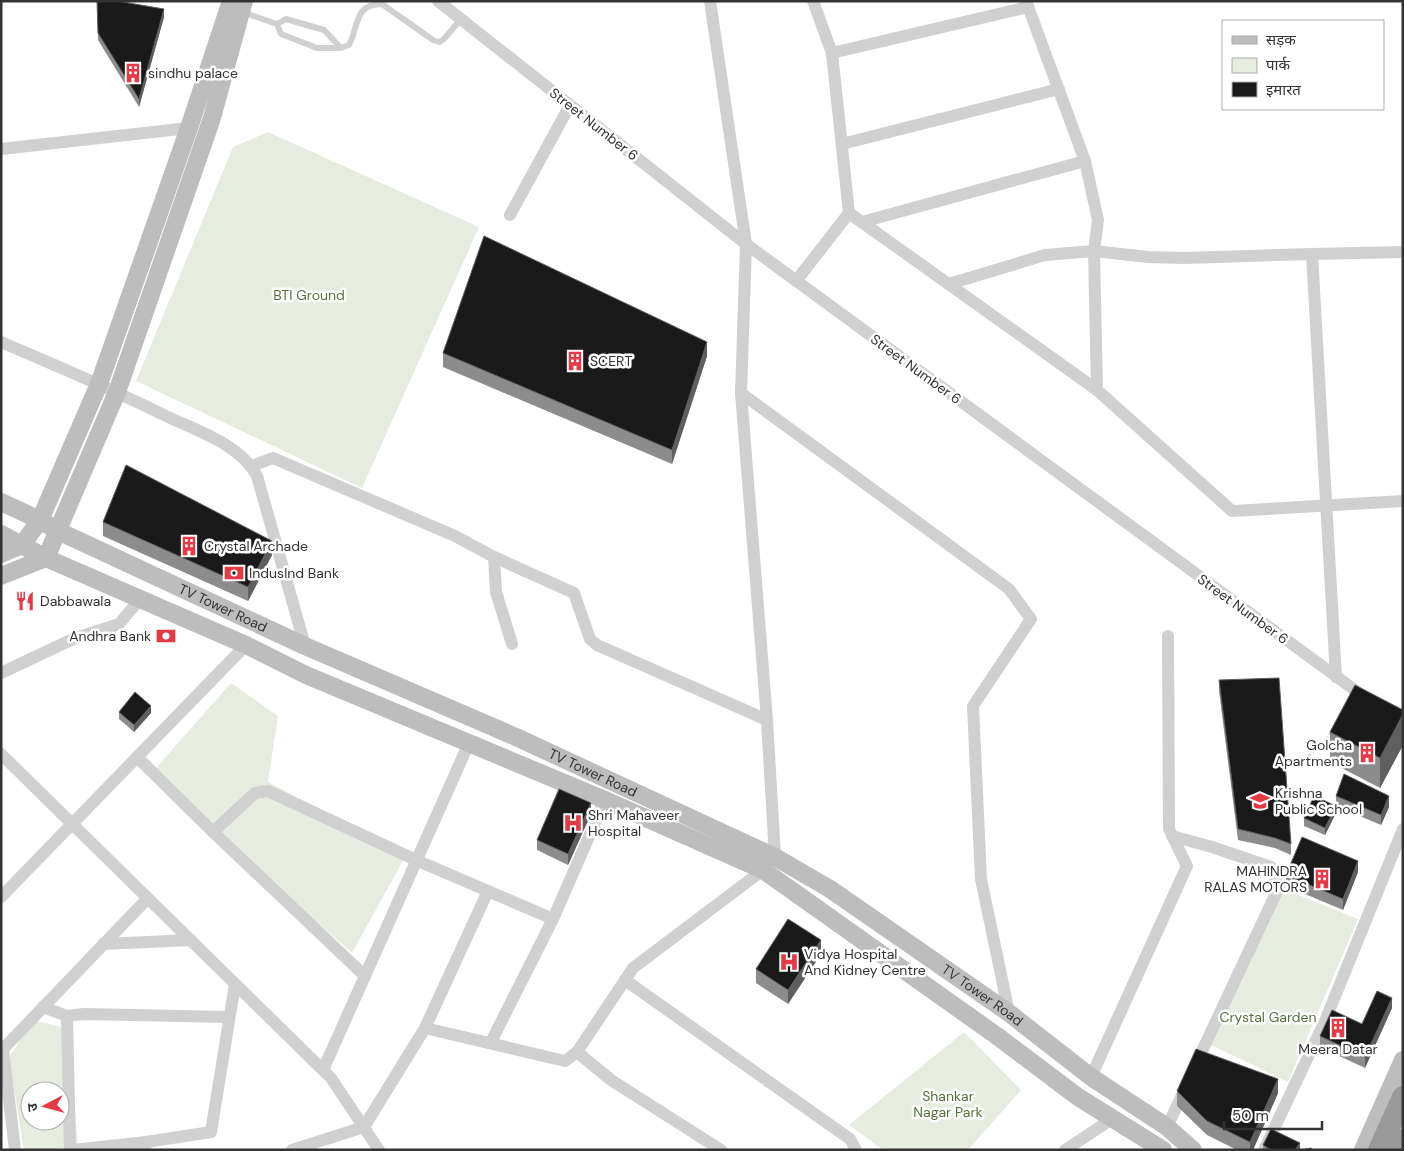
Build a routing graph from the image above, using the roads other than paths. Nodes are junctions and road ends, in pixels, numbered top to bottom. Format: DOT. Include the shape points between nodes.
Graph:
graph roads {
  1 [pos="710,1"];
  2 [pos="813,1"];
  3 [pos="439,2"];
  4 [pos="1027,4"];
  5 [pos="238,5"];
  6 [pos="461,19"];
  7 [pos="277,24"];
  8 [pos="341,48"];
  9 [pos="832,53"];
  10 [pos="1059,89"];
  11 [pos="570,105"];
  12 [pos="189,128"];
  13 [pos="842,144"];
  14 [pos="1,149"];
  15 [pos="1085,161"];
  16 [pos="849,213"];
  17 [pos="510,215"];
  18 [pos="862,222"];
  19 [pos="746,244"];
  20 [pos="1094,251"];
  21 [pos="1403,252"];
  22 [pos="145,254"];
  23 [pos="1312,254"];
  24 [pos="163,260"];
  25 [pos="796,281"];
  26 [pos="949,284"];
  27 [pos="1,342"];
  28 [pos="100,384"];
  29 [pos="1097,390"];
  30 [pos="116,392"];
  31 [pos="742,393"];
  32 [pos="252,466"];
  33 [pos="1403,501"];
  34 [pos="1,502"];
  35 [pos="1326,506"];
  36 [pos="40,520"];
  37 [pos="58,531"];
  38 [pos="1,534"];
  39 [pos="22,545"];
  40 [pos="1,554"];
  41 [pos="494,557"];
  42 [pos="46,558"];
  43 [pos="1,576"];
  44 [pos="140,599"];
  45 [pos="1168,636"];
  46 [pos="512,644"];
  47 [pos="246,646"];
  48 [pos="305,646"];
  49 [pos="1,673"];
  50 [pos="1336,677"];
  51 [pos="1379,708"];
  52 [pos="767,720"];
  53 [pos="469,743"];
  54 [pos="1,754"];
  55 [pos="137,757"];
  56 [pos="605,800"];
  57 [pos="72,824"];
  58 [pos="1403,829"];
  59 [pos="214,832"];
  60 [pos="1172,836"];
  61 [pos="775,857"];
  62 [pos="416,860"];
  63 [pos="763,870"];
  64 [pos="488,891"];
  65 [pos="1,898"];
  66 [pos="148,898"];
  67 [pos="553,919"];
  68 [pos="191,940"];
  69 [pos="103,944"];
  70 [pos="366,976"];
  71 [pos="625,980"];
  72 [pos="235,984"];
  73 [pos="43,1007"];
  74 [pos="1009,1013"];
  75 [pos="67,1016"];
  76 [pos="230,1017"];
  77 [pos="425,1028"];
  78 [pos="491,1042"];
  79 [pos="577,1052"];
  80 [pos="1403,1060"];
  81 [pos="323,1070"];
  82 [pos="1091,1077"];
  83 [pos="1403,1097"];
  84 [pos="1112,1119"];
  85 [pos="364,1127"];
  86 [pos="1166,1127"];
  87 [pos="1403,1140"];
  88 [pos="146,1146"];
  89 [pos="15,1150"];
  90 [pos="71,1150"];
  91 [pos="292,1150"];
  92 [pos="379,1150"];
  93 [pos="721,1150"];
  94 [pos="856,1150"];
  95 [pos="1065,1150"];
  96 [pos="1163,1150"];
  97 [pos="1193,1150"];
  98 [pos="1264,1150"];
  99 [pos="1363,1150"];
  100 [pos="1379,1150"];
  101 [pos="1398,1150"];
  1 -- 19 [label="street"];
  2 -- 9 [label="street"];
  3 -- 6 [label="street, Street Number 6"];
  4 -- 9 [label="street"];
  4 -- 10 [label="street"];
  5 -- 7 [label="lane"];
  5 -- 12 [label="main road"];
  5 -- 24 [label="main road" via="212,118"];
  6 -- 8 [label="lane" via="439,42 382,4 374,4 365,8 358,17 354,37 349,45"];
  6 -- 11 [label="street, Street Number 6"];
  7 -- 8 [label="lane" via="281,34 317,48"];
  7 -- 8 [label="lane" via="286,19 324,30"];
  9 -- 13 [label="street"];
  10 -- 13 [label="street"];
  10 -- 15 [label="street"];
  11 -- 17 [label="street"];
  11 -- 19 [label="street, Street Number 6"];
  12 -- 14 [label="street"];
  12 -- 22 [label="main road"];
  13 -- 16 [label="street"];
  15 -- 18 [label="street"];
  15 -- 20 [label="street" via="1098,220"];
  16 -- 18 [label="street"];
  16 -- 25 [label="street"];
  18 -- 26 [label="street"];
  19 -- 25 [label="street, Street Number 6"];
  19 -- 31 [label="street"];
  20 -- 23 [label="street" via="1184,258"];
  20 -- 26 [label="street" via="1045,255"];
  20 -- 29 [label="street"];
  21 -- 23 [label="street"];
  22 -- 24 [label="main road"];
  22 -- 28 [label="main road"];
  23 -- 35 [label="street"];
  24 -- 30 [label="main road"];
  25 -- 50 [label="street, Street Number 6"];
  26 -- 29 [label="street"];
  27 -- 28 [label="street"];
  28 -- 30 [label="street"];
  28 -- 36 [label="main road"];
  29 -- 35 [label="street" via="1232,511"];
  30 -- 32 [label="street" via="221,442"];
  30 -- 37 [label="main road"];
  31 -- 52 [label="street"];
  31 -- 74 [label="street" via="1009,589 1031,619 973,706 981,879"];
  32 -- 41 [label="street" via="273,458 455,536"];
  32 -- 48 [label="street"];
  33 -- 35 [label="street"];
  34 -- 36 [label="main road, TV Tower Road"];
  35 -- 50 [label="street"];
  36 -- 37 [label="main road, TV Tower Road"];
  36 -- 39 [label="main road"];
  37 -- 42 [label="main road"];
  37 -- 48 [label="main road, TV Tower Road"];
  38 -- 39 [label="main road, TV Tower Road"];
  39 -- 40 [label="main road"];
  39 -- 42 [label="main road, TV Tower Road"];
  41 -- 46 [label="street" via="496,592"];
  41 -- 52 [label="street" via="574,593 590,639 597,645"];
  42 -- 43 [label="main road"];
  42 -- 44 [label="main road, TV Tower Road"];
  44 -- 47 [label="main road, TV Tower Road"];
  44 -- 49 [label="street" via="119,624 73,639"];
  45 -- 60 [label="street" via="1169,829"];
  47 -- 53 [label="main road, TV Tower Road" via="306,675"];
  47 -- 55 [label="street"];
  48 -- 61 [label="main road, TV Tower Road" via="516,737"];
  50 -- 51 [label="street, Street Number 6"];
  52 -- 61 [label="street"];
  53 -- 56 [label="main road, TV Tower Road"];
  53 -- 62 [label="street"];
  54 -- 57 [label="street"];
  55 -- 57 [label="street"];
  55 -- 59 [label="street"];
  56 -- 63 [label="main road, TV Tower Road"];
  56 -- 67 [label="street"];
  57 -- 65 [label="street"];
  57 -- 66 [label="street"];
  58 -- 98 [label="street" via="1324,1022"];
  59 -- 62 [label="street" via="255,793 268,792"];
  59 -- 70 [label="street"];
  60 -- 82 [label="street" via="1187,866"];
  60 -- 86 [label="street" via="1271,867 1279,887"];
  61 -- 74 [label="main road, TV Tower Road" via="830,889"];
  62 -- 64 [label="street"];
  62 -- 70 [label="street"];
  63 -- 71 [label="street" via="633,968"];
  63 -- 84 [label="main road, TV Tower Road"];
  64 -- 67 [label="street"];
  64 -- 77 [label="street"];
  66 -- 68 [label="street"];
  66 -- 69 [label="street"];
  67 -- 78 [label="street"];
  68 -- 69 [label="street"];
  68 -- 72 [label="street"];
  69 -- 73 [label="street"];
  70 -- 81 [label="street"];
  71 -- 79 [label="street"];
  71 -- 94 [label="street" via="850,1139"];
  72 -- 76 [label="street"];
  72 -- 81 [label="street"];
  73 -- 75 [label="street"];
  73 -- 89 [label="street" via="3,1049"];
  74 -- 82 [label="main road, TV Tower Road"];
  75 -- 76 [label="street"];
  75 -- 90 [label="street"];
  76 -- 88 [label="street" via="211,1132"];
  77 -- 78 [label="street"];
  77 -- 85 [label="street"];
  78 -- 79 [label="street" via="565,1061"];
  79 -- 93 [label="street" via="611,1080"];
  80 -- 99 [label="main road"];
  81 -- 85 [label="street"];
  82 -- 86 [label="main road, TV Tower Road"];
  83 -- 100 [label="highway"];
  84 -- 95 [label="street"];
  84 -- 96 [label="main road, TV Tower Road"];
  85 -- 91 [label="street"];
  85 -- 92 [label="street"];
  86 -- 97 [label="main road, TV Tower Road"];
  87 -- 101 [label="highway"];
  88 -- 90 [label="street"];
}
